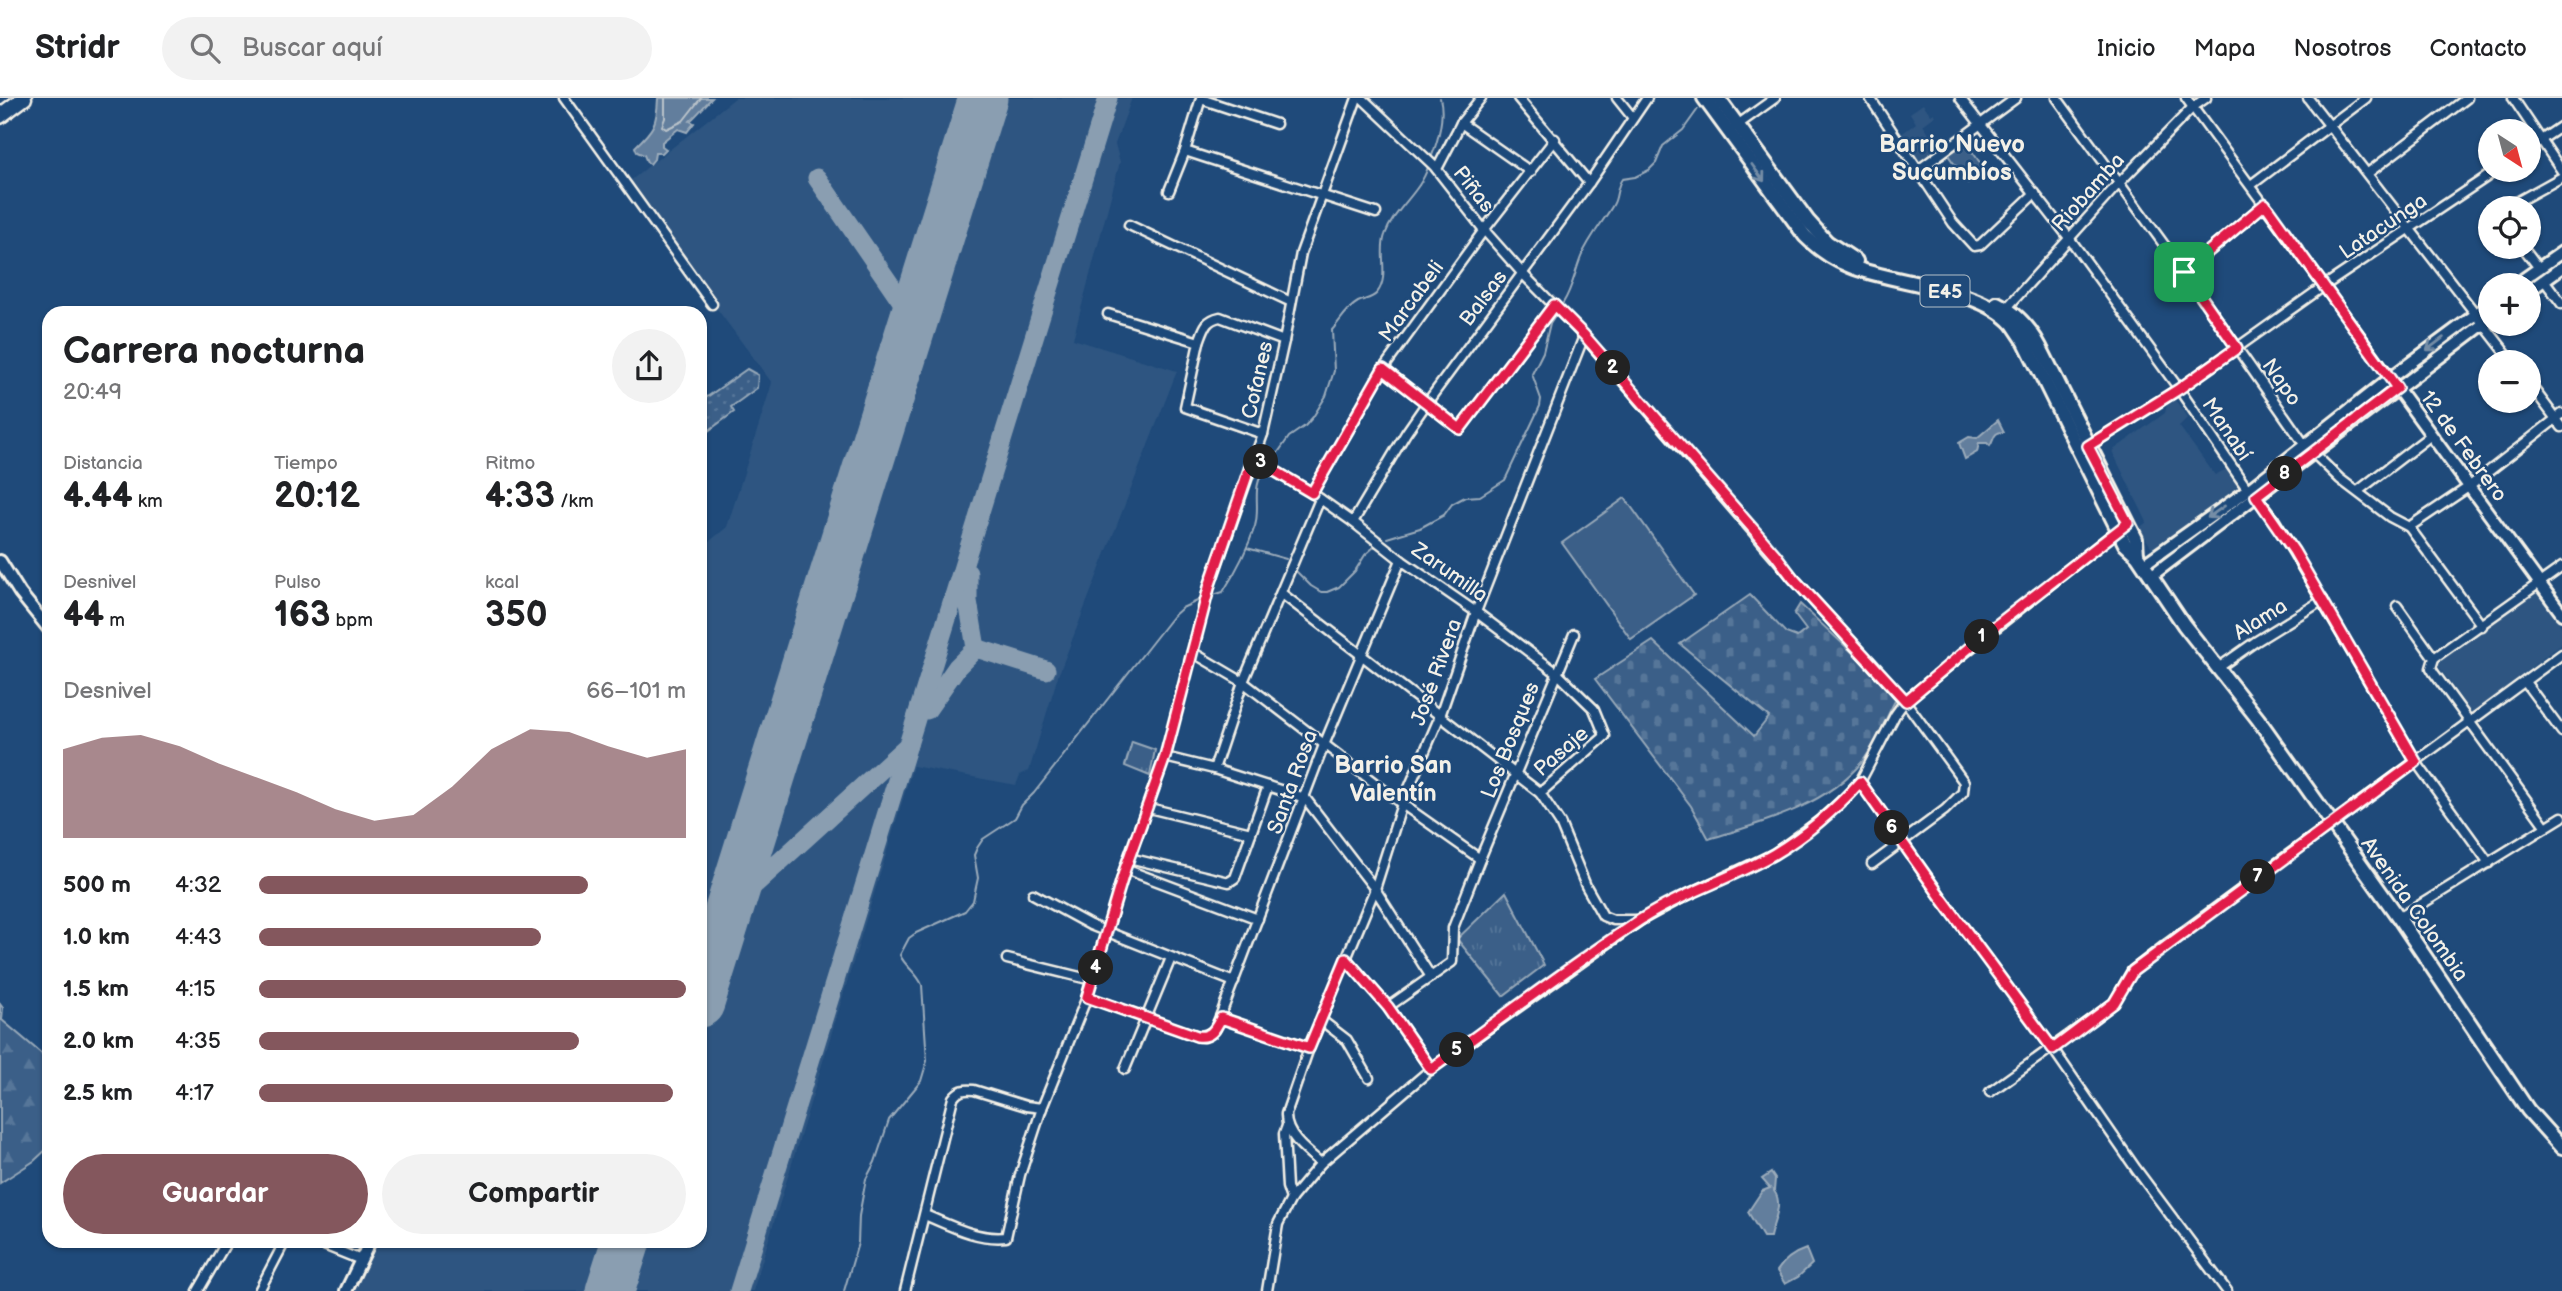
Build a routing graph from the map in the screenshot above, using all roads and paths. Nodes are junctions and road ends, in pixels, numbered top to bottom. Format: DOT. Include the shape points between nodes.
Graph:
graph roads {
  1 [pos="24,98"];
  2 [pos="564,98"];
  3 [pos="1360,98"];
  4 [pos="1481,98"];
  5 [pos="1518,98"];
  6 [pos="1617,98"];
  7 [pos="1647,98"];
  8 [pos="1704,98"];
  9 [pos="1718,98"];
  10 [pos="1775,98"];
  11 [pos="1870,98"];
  12 [pos="1960,98"];
  13 [pos="2016,98"];
  14 [pos="2057,98"];
  15 [pos="2186,98"];
  16 [pos="2206,98"];
  17 [pos="2308,98"];
  18 [pos="2366,98"];
  19 [pos="2467,98"];
  20 [pos="2513,98"];
  21 [pos="1201,99"];
  22 [pos="2193,107"];
  23 [pos="0,116"];
  24 [pos="1633,118"];
  25 [pos="2527,119"];
  26 [pos="1461,123"];
  27 [pos="1276,124"];
  28 [pos="1980,125"];
  29 [pos="2330,125"];
  30 [pos="2562,125"];
  31 [pos="1732,128"];
  32 [pos="1555,139"];
  33 [pos="2541,140"];
  34 [pos="1185,151"];
  35 [pos="1437,169"];
  36 [pos="1917,170"];
  37 [pos="2562,171"];
  38 [pos="1531,172"];
  39 [pos="2368,173"];
  40 [pos="2562,177"];
  41 [pos="2480,182"];
  42 [pos="1589,183"];
  43 [pos="2119,183"];
  44 [pos="2251,185"];
  45 [pos="1169,191"];
  46 [pos="2035,193"];
  47 [pos="1322,195"];
  48 [pos="2528,196"];
  49 [pos="2265,204"];
  50 [pos="1376,213"];
  51 [pos="1129,225"];
  52 [pos="2411,229"];
  53 [pos="1484,230"];
  54 [pos="2070,239"];
  55 [pos="2562,252"];
  56 [pos="2532,259"];
  57 [pos="2562,267"];
  58 [pos="2539,268"];
  59 [pos="2184,272"];
  60 [pos="2532,273"];
  61 [pos="1523,274"];
  62 [pos="2544,280"];
  63 [pos="2541,282"];
  64 [pos="2324,286"];
  65 [pos="1291,303"];
  66 [pos="712,304"];
  67 [pos="2562,304"];
  68 [pos="1554,305"];
  69 [pos="2003,311"];
  70 [pos="2478,312"];
  71 [pos="1108,314"];
  72 [pos="2475,314"];
  73 [pos="2478,316"];
  74 [pos="2478,328"];
  75 [pos="1584,335"];
  76 [pos="1284,341"];
  77 [pos="1199,342"];
  78 [pos="2237,348"];
  79 [pos="1383,369"];
  80 [pos="2390,378"];
  81 [pos="2397,388"];
  82 [pos="2179,389"];
  83 [pos="2541,396"];
  84 [pos="1426,404"];
  85 [pos="2559,416"];
  86 [pos="2562,427"];
  87 [pos="1262,433"];
  88 [pos="2431,435"];
  89 [pos="2304,444"];
  90 [pos="2083,448"];
  91 [pos="2314,452"];
  92 [pos="1253,458"];
  93 [pos="2470,486"];
  94 [pos="2358,491"];
  95 [pos="1312,493"];
  96 [pos="2252,493"];
  97 [pos="1320,499"];
  98 [pos="1353,523"];
  99 [pos="2123,527"];
  100 [pos="2409,527"];
  101 [pos="1401,560"];
  102 [pos="2141,560"];
  103 [pos="0,561"];
  104 [pos="2562,567"];
  105 [pos="2151,576"];
  106 [pos="2540,583"];
  107 [pos="1280,593"];
  108 [pos="2323,600"];
  109 [pos="2397,606"];
  110 [pos="1476,612"];
  111 [pos="2562,614"];
  112 [pos="42,620"];
  113 [pos="2482,626"];
  114 [pos="1574,634"];
  115 [pos="1192,652"];
  116 [pos="1361,653"];
  117 [pos="2562,654"];
  118 [pos="2434,658"];
  119 [pos="2218,668"];
  120 [pos="1557,673"];
  121 [pos="1242,682"];
  122 [pos="2525,682"];
  123 [pos="1906,701"];
  124 [pos="1440,716"];
  125 [pos="2470,722"];
  126 [pos="2562,732"];
  127 [pos="1605,736"];
  128 [pos="1324,745"];
  129 [pos="1165,757"];
  130 [pos="2416,762"];
  131 [pos="1214,769"];
  132 [pos="1515,773"];
  133 [pos="1860,782"];
  134 [pos="1268,786"];
  135 [pos="1540,793"];
  136 [pos="1305,798"];
  137 [pos="1402,804"];
  138 [pos="1149,808"];
  139 [pos="2562,817"];
  140 [pos="2332,822"];
  141 [pos="2546,827"];
  142 [pos="1251,833"];
  143 [pos="1902,842"];
  144 [pos="1129,858"];
  145 [pos="1480,859"];
  146 [pos="2489,863"];
  147 [pos="1872,864"];
  148 [pos="1125,869"];
  149 [pos="1375,889"];
  150 [pos="1033,894"];
  151 [pos="2399,918"];
  152 [pos="1258,919"];
  153 [pos="1641,920"];
  154 [pos="1107,932"];
  155 [pos="1171,958"];
  156 [pos="1007,959"];
  157 [pos="1346,959"];
  158 [pos="1431,977"];
  159 [pos="1092,980"];
  160 [pos="1234,982"];
  161 [pos="1087,997"];
  162 [pos="1388,1007"];
  163 [pos="1146,1018"];
  164 [pos="1221,1018"];
  165 [pos="1321,1020"];
  166 [pos="1309,1048"];
  167 [pos="2053,1049"];
  168 [pos="1125,1069"];
  169 [pos="1431,1069"];
  170 [pos="1368,1078"];
  171 [pos="1990,1092"];
  172 [pos="1042,1108"];
  173 [pos="1287,1126"];
  174 [pos="2562,1148"];
  175 [pos="1321,1163"];
  176 [pos="1291,1199"];
  177 [pos="925,1215"];
  178 [pos="223,1248"];
  179 [pos="281,1248"];
  180 [pos="331,1248"];
  181 [pos="367,1248"];
  182 [pos="361,1260"];
  183 [pos="198,1291"];
  184 [pos="259,1291"];
  185 [pos="346,1291"];
  186 [pos="905,1291"];
  187 [pos="1266,1291"];
  188 [pos="2227,1291"];
  1 -- 23 [label="highway"];
  2 -- 66 [label="street"];
  3 -- 35 [label="street, Piñas"];
  3 -- 47 [label="street, Cofanes"];
  4 -- 26 [label="street"];
  5 -- 32 [label="street"];
  6 -- 24 [label="street"];
  7 -- 24 [label="street, Balsas"];
  8 -- 31 [label="main road, Avenida Colombia / E45"];
  9 -- 31 [label="main road, Avenida Colombia / E45"];
  10 -- 31 [label="street"];
  11 -- 36 [label="street"];
  12 -- 28 [label="street, Manabí"];
  13 -- 28 [label="street"];
  14 -- 43 [label="street, Napo"];
  15 -- 22 [label="street, 12 de Febrero"];
  16 -- 22 [label="street, Riobamba"];
  17 -- 29 [label="street"];
  18 -- 29 [label="street"];
  19 -- 39 [label="street"];
  20 -- 25 [label="street"];
  21 -- 27 [label="street"];
  21 -- 34 [label="street"];
  22 -- 43 [label="street, Riobamba"];
  22 -- 44 [label="street, 12 de Febrero"];
  24 -- 42 [label="street, Balsas"];
  26 -- 35 [label="street"];
  26 -- 38 [label="street"];
  28 -- 36 [label="street"];
  28 -- 46 [label="street, Manabí"];
  29 -- 39 [label="street"];
  29 -- 44 [label="street"];
  30 -- 33 [label="street"];
  31 -- 69 [label="main road, Avenida Colombia / E45" via="1818,249 1852,268"];
  32 -- 38 [label="street, Marcabeli"];
  32 -- 42 [label="street"];
  33 -- 37 [label="street"];
  34 -- 45 [label="street"];
  34 -- 47 [label="street"];
  35 -- 53 [label="street, Piñas"];
  36 -- 46 [label="street" via="1974,246"];
  38 -- 53 [label="street, Marcabeli"];
  39 -- 52 [label="street"];
  40 -- 48 [label="street"];
  41 -- 52 [label="street, Latacunga"];
  42 -- 61 [label="street, Balsas"];
  43 -- 54 [label="street, Riobamba"];
  43 -- 59 [label="street, Napo"];
  44 -- 49 [label="street, 12 de Febrero"];
  46 -- 54 [label="street, Manabí"];
  47 -- 50 [label="street"];
  47 -- 65 [label="street, Cofanes" via="1301,253"];
  49 -- 59 [label="street"];
  49 -- 64 [label="street, 12 de Febrero"];
  51 -- 65 [label="street"];
  52 -- 64 [label="street, Latacunga"];
  52 -- 72 [label="street"];
  53 -- 61 [label="street, Piñas"];
  53 -- 79 [label="street, Marcabeli"];
  54 -- 69 [label="street, Riobamba"];
  54 -- 82 [label="street, Manabí"];
  55 -- 58 [label="main road"];
  56 -- 58 [label="street"];
  57 -- 62 [label="main road"];
  58 -- 60 [label="main road"];
  59 -- 78 [label="street, Napo"];
  61 -- 68 [label="street, Piñas"];
  61 -- 84 [label="street, Balsas"];
  62 -- 63 [label="main road"];
  62 -- 67 [label="street"];
  64 -- 78 [label="street, Latacunga"];
  64 -- 80 [label="street, 12 de Febrero"];
  65 -- 76 [label="street, Cofanes"];
  68 -- 75 [label="street, Piñas"];
  68 -- 84 [label="street" via="1460,429"];
  69 -- 90 [label="main road, Avenida Colombia / E45"];
  70 -- 72 [label="main road"];
  71 -- 77 [label="street"];
  72 -- 73 [label="street"];
  72 -- 80 [label="main road, one-way"];
  74 -- 81 [label="main road"];
  75 -- 110 [label="street, José Rivera"];
  75 -- 123 [label="street, Piñas" via="1793,578"];
  76 -- 77 [label="street" via="1220,317 1205,324"];
  76 -- 87 [label="street, Cofanes"];
  77 -- 87 [label="street" via="1185,407"];
  78 -- 82 [label="street, Latacunga"];
  78 -- 89 [label="street, Napo"];
  79 -- 84 [label="street"];
  79 -- 95 [label="street, Marcabeli"];
  80 -- 81 [label="street, 12 de Febrero"];
  80 -- 89 [label="main road"];
  81 -- 88 [label="main road, 12 de Febrero"];
  81 -- 91 [label="main road"];
  82 -- 90 [label="street, Latacunga"];
  82 -- 96 [label="street, Manabí"];
  83 -- 85 [label="street"];
  84 -- 98 [label="street, Balsas"];
  85 -- 86 [label="street"];
  85 -- 93 [label="street"];
  87 -- 92 [label="street, Cofanes"];
  88 -- 93 [label="main road, 12 de Febrero"];
  88 -- 94 [label="street"];
  89 -- 91 [label="street, Napo"];
  89 -- 96 [label="main road"];
  90 -- 99 [label="main road, Avenida Colombia / E45"];
  91 -- 94 [label="street, Napo"];
  91 -- 96 [label="main road"];
  92 -- 95 [label="street, Zarumilla"];
  92 -- 115 [label="street, Cofanes"];
  93 -- 100 [label="street"];
  93 -- 106 [label="main road, 12 de Febrero"];
  94 -- 100 [label="street, Napo"];
  95 -- 97 [label="street, Zarumilla"];
  96 -- 102 [label="main road, one-way"];
  96 -- 105 [label="main road"];
  96 -- 108 [label="street, Manabí" via="2274,519"];
  97 -- 98 [label="street, Zarumilla"];
  97 -- 107 [label="street"];
  98 -- 101 [label="street, Zarumilla"];
  99 -- 102 [label="main road, Avenida Colombia / E45" via="2125,544"];
  99 -- 123 [label="street"];
  100 -- 113 [label="street, Napo"];
  101 -- 110 [label="street, Zarumilla"];
  101 -- 116 [label="street, Santa Rosa"];
  102 -- 105 [label="main road, Avenida Colombia / E45"];
  103 -- 112 [label="main road"];
  104 -- 106 [label="street"];
  105 -- 119 [label="main road, Avenida Colombia / E45"];
  106 -- 111 [label="main road, 12 de Febrero"];
  106 -- 113 [label="street"];
  107 -- 116 [label="street"];
  107 -- 121 [label="street"];
  108 -- 119 [label="street, Alama"];
  108 -- 130 [label="street, Manabí"];
  109 -- 118 [label="street"];
  110 -- 120 [label="street, Zarumilla"];
  110 -- 124 [label="street, José Rivera"];
  113 -- 118 [label="street"];
  114 -- 120 [label="street, Los Bosques"];
  115 -- 121 [label="street"];
  115 -- 129 [label="street, Cofanes"];
  116 -- 124 [label="street"];
  116 -- 128 [label="street, Santa Rosa"];
  117 -- 122 [label="street"];
  118 -- 125 [label="street" via="2431,668"];
  119 -- 140 [label="main road, Avenida Colombia / E45"];
  120 -- 127 [label="street, Zarumilla" via="1594,709"];
  120 -- 132 [label="street, Los Bosques"];
  121 -- 128 [label="street"];
  121 -- 131 [label="street"];
  122 -- 125 [label="street"];
  122 -- 126 [label="street"];
  123 -- 133 [label="street"];
  123 -- 143 [label="street, Piñas" via="1964,782 1963,792 1951,804"];
  124 -- 132 [label="street"];
  124 -- 137 [label="street, José Rivera"];
  125 -- 130 [label="street"];
  125 -- 141 [label="street"];
  127 -- 135 [label="street, Pasaje"];
  128 -- 136 [label="street, Santa Rosa"];
  128 -- 137 [label="street"];
  129 -- 131 [label="street"];
  129 -- 138 [label="street, Cofanes"];
  130 -- 140 [label="street"];
  130 -- 146 [label="street, Manabí"];
  131 -- 134 [label="street"];
  132 -- 135 [label="street"];
  132 -- 145 [label="street, Los Bosques"];
  133 -- 143 [label="street"];
  133 -- 153 [label="street" via="1819,821 1774,854"];
  134 -- 136 [label="street"];
  134 -- 142 [label="street"];
  135 -- 153 [label="street" via="1560,823 1603,916"];
  136 -- 149 [label="street"];
  136 -- 152 [label="street, Santa Rosa"];
  137 -- 145 [label="street"];
  137 -- 149 [label="street, José Rivera"];
  138 -- 142 [label="street"];
  138 -- 144 [label="street, Cofanes"];
  139 -- 141 [label="street"];
  140 -- 151 [label="main road, Avenida Colombia / E45"];
  140 -- 167 [label="street" via="2133,971 2114,1003"];
  141 -- 146 [label="street"];
  142 -- 144 [label="street" via="1230,882"];
  143 -- 147 [label="street"];
  143 -- 167 [label="street"];
  144 -- 148 [label="street, Cofanes"];
  145 -- 158 [label="street, Los Bosques" via="1453,928 1452,962"];
  146 -- 151 [label="street"];
  148 -- 152 [label="street"];
  148 -- 154 [label="street, Cofanes"];
  149 -- 157 [label="street, José Rivera"];
  149 -- 158 [label="street"];
  150 -- 154 [label="street"];
  151 -- 174 [label="main road, Avenida Colombia / E45" via="2528,1110"];
  152 -- 160 [label="street, Santa Rosa"];
  153 -- 169 [label="street"];
  154 -- 155 [label="street"];
  154 -- 159 [label="street, Cofanes"];
  155 -- 160 [label="street"];
  155 -- 163 [label="street"];
  156 -- 159 [label="street"];
  157 -- 162 [label="street"];
  157 -- 165 [label="street, José Rivera"];
  158 -- 162 [label="street"];
  159 -- 161 [label="street, Cofanes"];
  160 -- 164 [label="street, Santa Rosa"];
  161 -- 163 [label="street"];
  161 -- 172 [label="street, Cofanes"];
  162 -- 169 [label="street"];
  163 -- 164 [label="street" via="1204,1037 1215,1030"];
  163 -- 168 [label="street"];
  164 -- 166 [label="street"];
  165 -- 166 [label="street, José Rivera"];
  165 -- 170 [label="street" via="1347,1040"];
  166 -- 173 [label="street, José Rivera" via="1286,1114"];
  167 -- 171 [label="street"];
  167 -- 188 [label="street"];
  169 -- 175 [label="street"];
  172 -- 177 [label="street" via="974,1090 957,1092"];
  172 -- 177 [label="street, Cofanes" via="1006,1237 965,1232"];
  173 -- 175 [label="street"];
  173 -- 176 [label="street, José Rivera"];
  175 -- 176 [label="street"];
  176 -- 187 [label="street" via="1278,1224"];
  177 -- 186 [label="street"];
  178 -- 183 [label="street"];
  179 -- 184 [label="street"];
  180 -- 182 [label="street"];
  181 -- 182 [label="main road"];
  182 -- 185 [label="main road"];
}
